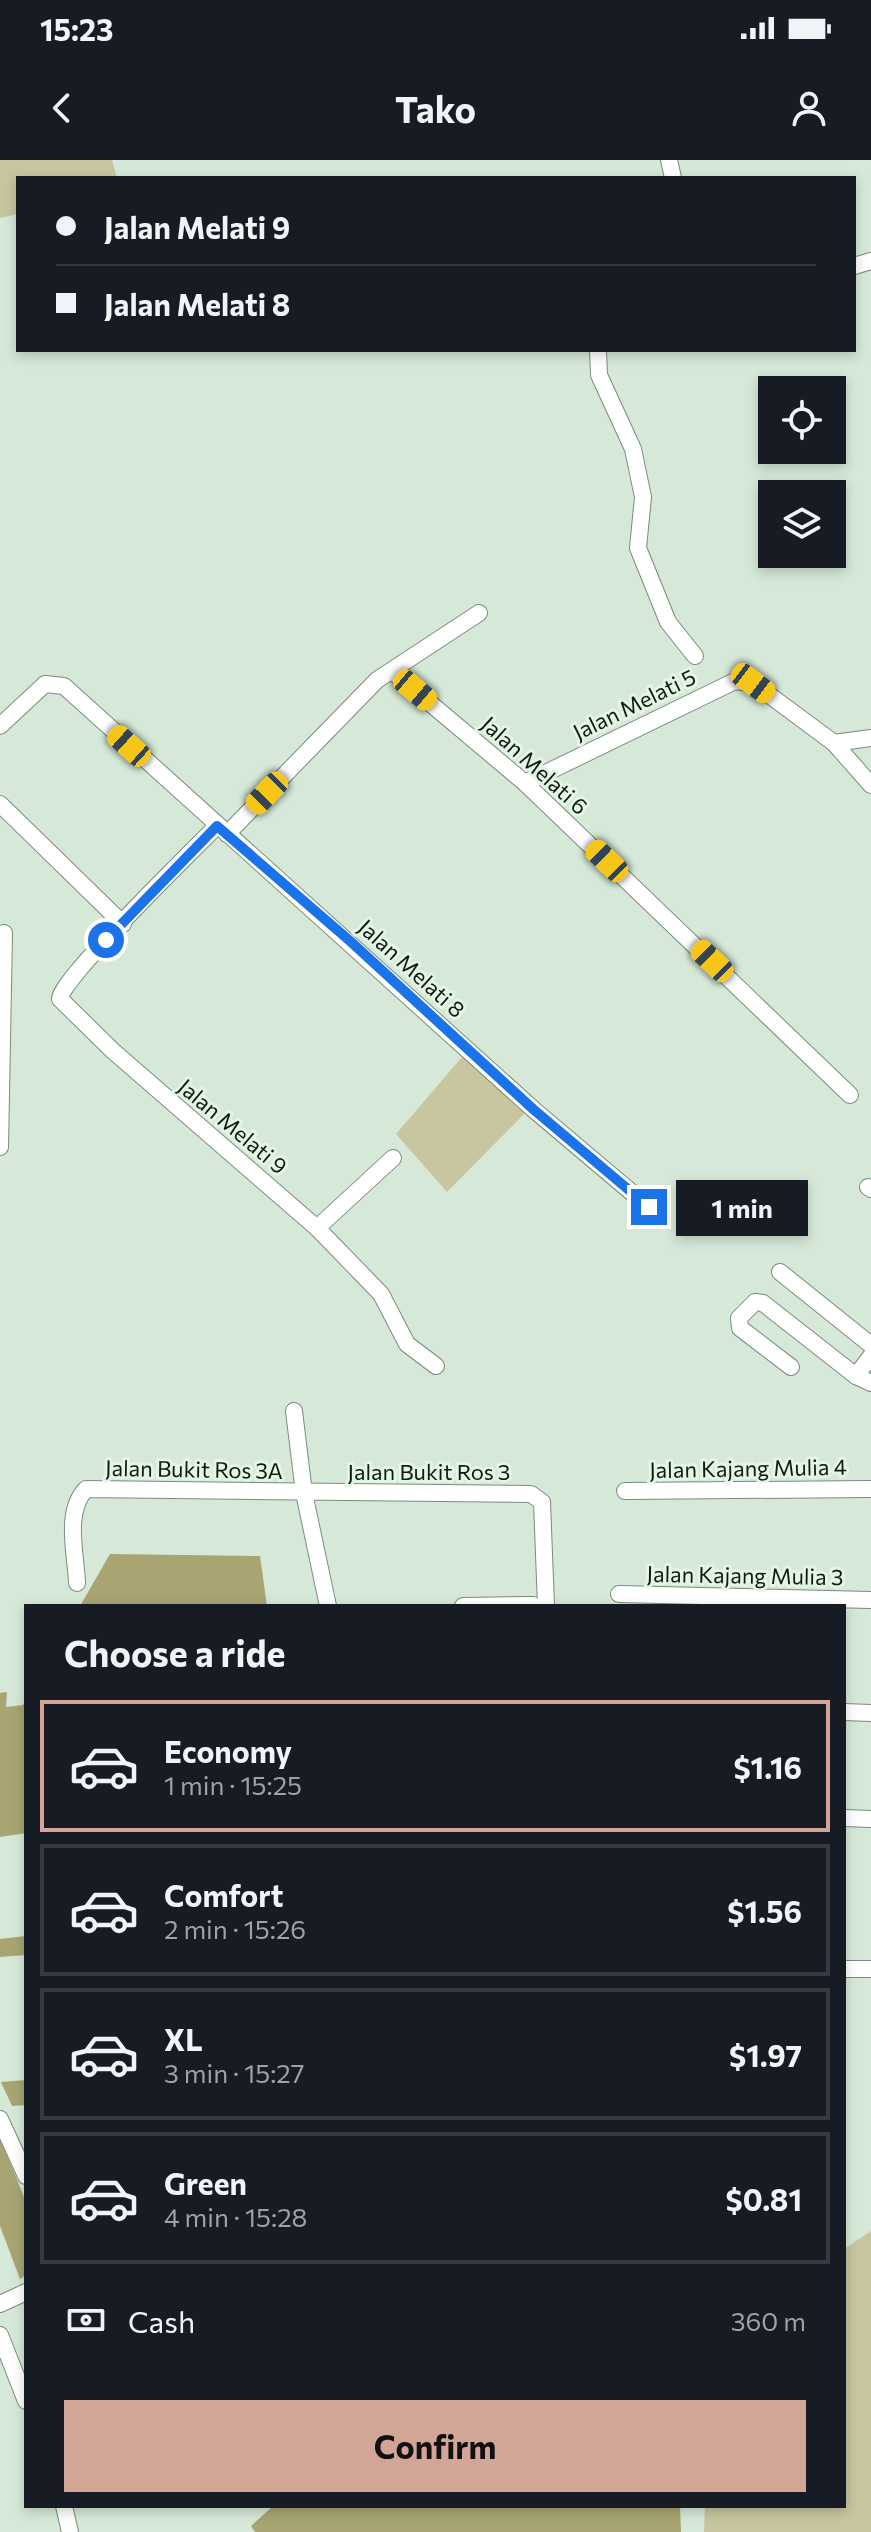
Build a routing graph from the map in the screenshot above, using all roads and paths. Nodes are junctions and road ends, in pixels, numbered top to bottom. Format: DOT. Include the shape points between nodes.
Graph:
graph roads {
  1 [pos="598,352"];
  2 [pos="479,613"];
  3 [pos="695,656"];
  4 [pos="393,672"];
  5 [pos="0,726"];
  6 [pos="871,738"];
  7 [pos="834,743"];
  8 [pos="525,783"];
  9 [pos="871,785"];
  10 [pos="0,804"];
  11 [pos="222,830"];
  12 [pos="123,924"];
  13 [pos="4,933"];
  14 [pos="850,1095"];
  15 [pos="0,1147"];
  16 [pos="393,1158"];
  17 [pos="649,1207"];
  18 [pos="317,1228"];
  19 [pos="780,1272"];
  20 [pos="871,1345"];
  21 [pos="871,1356"];
  22 [pos="436,1366"];
  23 [pos="791,1367"];
  24 [pos="863,1379"];
  25 [pos="294,1411"];
  26 [pos="871,1489"];
  27 [pos="625,1491"];
  28 [pos="304,1493"];
  29 [pos="77,1583"];
  30 [pos="619,1594"];
  31 [pos="871,1600"];
  32 [pos="769,1601"];
  33 [pos="328,1604"];
  34 [pos="546,1604"];
  35 [pos="846,1712"];
  36 [pos="871,1713"];
  37 [pos="846,1818"];
  38 [pos="871,1819"];
  39 [pos="846,1969"];
  40 [pos="871,1969"];
  41 [pos="0,2119"];
  42 [pos="24,2172"];
  43 [pos="24,2293"];
  44 [pos="0,2304"];
  45 [pos="0,2335"];
  46 [pos="24,2396"];
  47 [pos="64,2508"];
  48 [pos="70,2532"];
  1 -- 3 [label="street" via="599,375 636,461 643,497 638,548 668,622"];
  2 -- 4 [label="street, Jalan Melati 9"];
  4 -- 8 [label="street, Jalan Melati 6"];
  4 -- 11 [label="street, Jalan Melati 9" via="377,680"];
  5 -- 11 [label="street, Jalan Melati 8" via="45,684 64,686"];
  6 -- 7 [label="street"];
  7 -- 8 [label="street, Jalan Melati 5" via="753,683 735,681"];
  7 -- 9 [label="street, Jalan Melati 5"];
  8 -- 14 [label="street, Jalan Melati 6"];
  10 -- 12 [label="street"];
  11 -- 12 [label="street, Jalan Melati 9"];
  11 -- 17 [label="street, Jalan Melati 8"];
  12 -- 18 [label="street, Jalan Melati 9" via="60,990 61,1001"];
  13 -- 15 [label="street"];
  16 -- 18 [label="street"];
  18 -- 22 [label="street, Jalan Melati 9" via="381,1294 407,1344"];
  19 -- 20 [label="street"];
  21 -- 24 [label="street"];
  23 -- 24 [label="street" via="740,1328 739,1318 755,1302"];
  25 -- 28 [label="street"];
  26 -- 27 [label="street, Jalan Kajang Mulia 4"];
  28 -- 29 [label="street, Jalan Bukit Ros 3A" via="86,1489 73,1513"];
  28 -- 33 [label="street"];
  28 -- 34 [label="street, Jalan Bukit Ros 3" via="531,1494 542,1502 546,1518"];
  30 -- 32 [label="street, Jalan Kajang Mulia 3"];
  31 -- 32 [label="street, Jalan Kajang Mulia 3"];
  35 -- 36 [label="street"];
  37 -- 38 [label="street"];
  39 -- 40 [label="street"];
  41 -- 42 [label="street"];
  43 -- 44 [label="street"];
  45 -- 46 [label="street"];
  47 -- 48 [label="street"];
}
